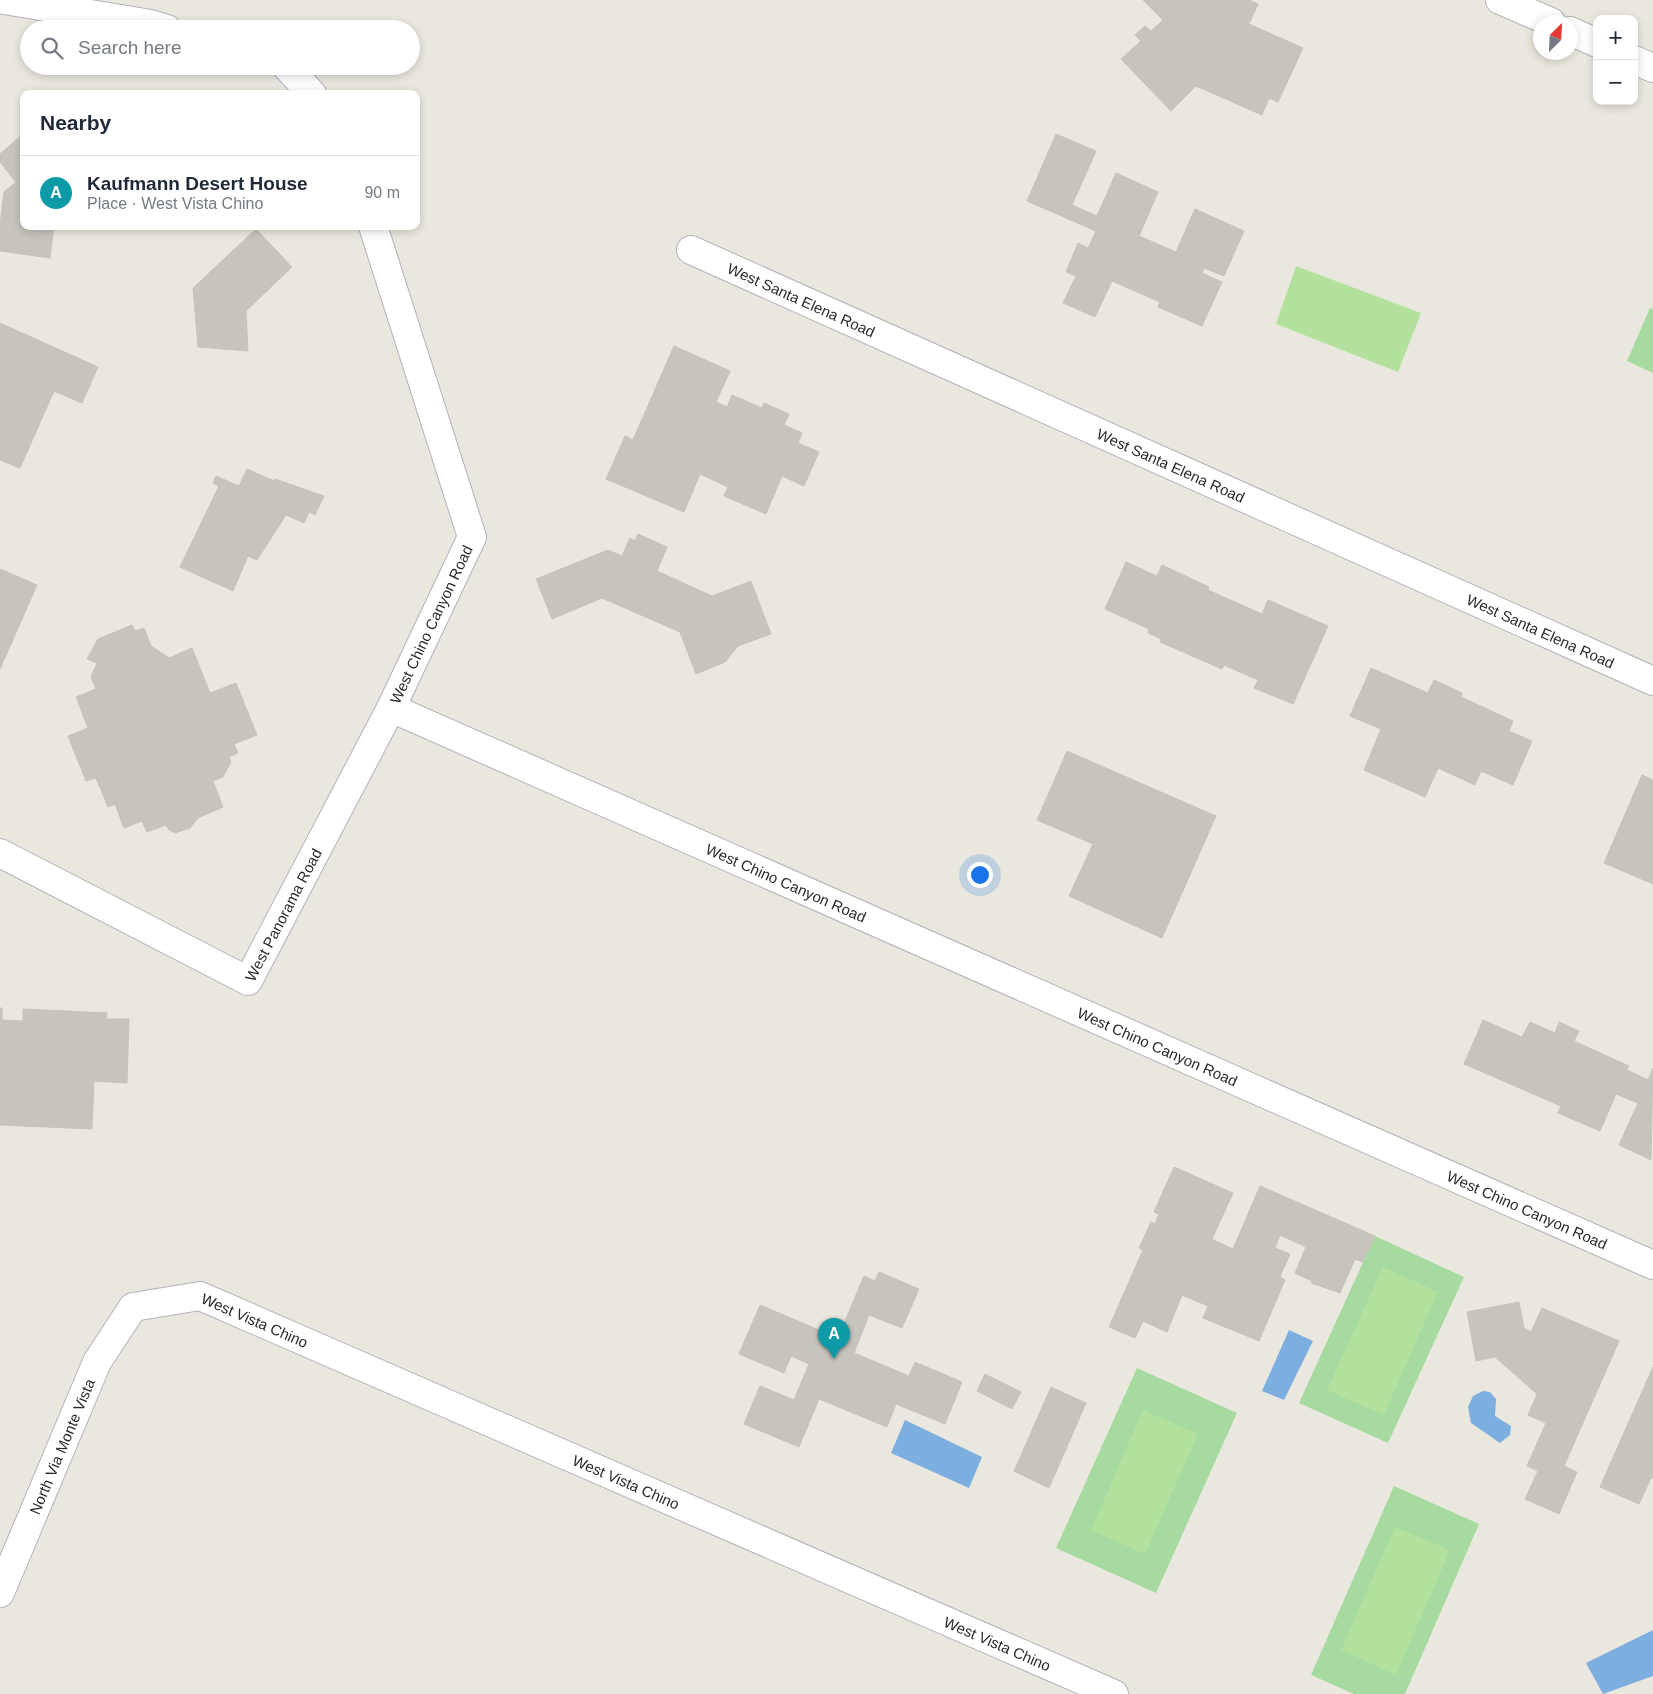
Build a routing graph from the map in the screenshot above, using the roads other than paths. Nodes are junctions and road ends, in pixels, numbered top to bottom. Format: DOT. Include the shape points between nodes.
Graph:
graph roads {
  1 [pos="4,0"];
  2 [pos="1500,0"];
  3 [pos="1535,15"];
  4 [pos="126,20"];
  5 [pos="1578,35"];
  6 [pos="1593,41"];
  7 [pos="1638,62"];
  8 [pos="1653,68"];
  9 [pos="294,75"];
  10 [pos="308,90"];
  11 [pos="374,230"];
  12 [pos="691,250"];
  13 [pos="1653,681"];
  14 [pos="391,708"];
  15 [pos="0,854"];
  16 [pos="1653,1265"];
  17 [pos="133,1307"];
  18 [pos="0,1593"];
  19 [pos="1114,1694"];
  1 -- 4 [label="street"];
  2 -- 3 [label="street"];
  5 -- 6 [label="street"];
  7 -- 8 [label="street"];
  9 -- 10 [label="street"];
  11 -- 14 [label="street, West Chino Canyon Road" via="472,537"];
  12 -- 13 [label="street, West Santa Elena Road"];
  14 -- 15 [label="street, West Panorama Road" via="248,981"];
  14 -- 16 [label="street, West Chino Canyon Road"];
  17 -- 18 [label="street, North Via Monte Vista" via="97,1362"];
  17 -- 19 [label="street, West Vista Chino" via="200,1296"];
}
